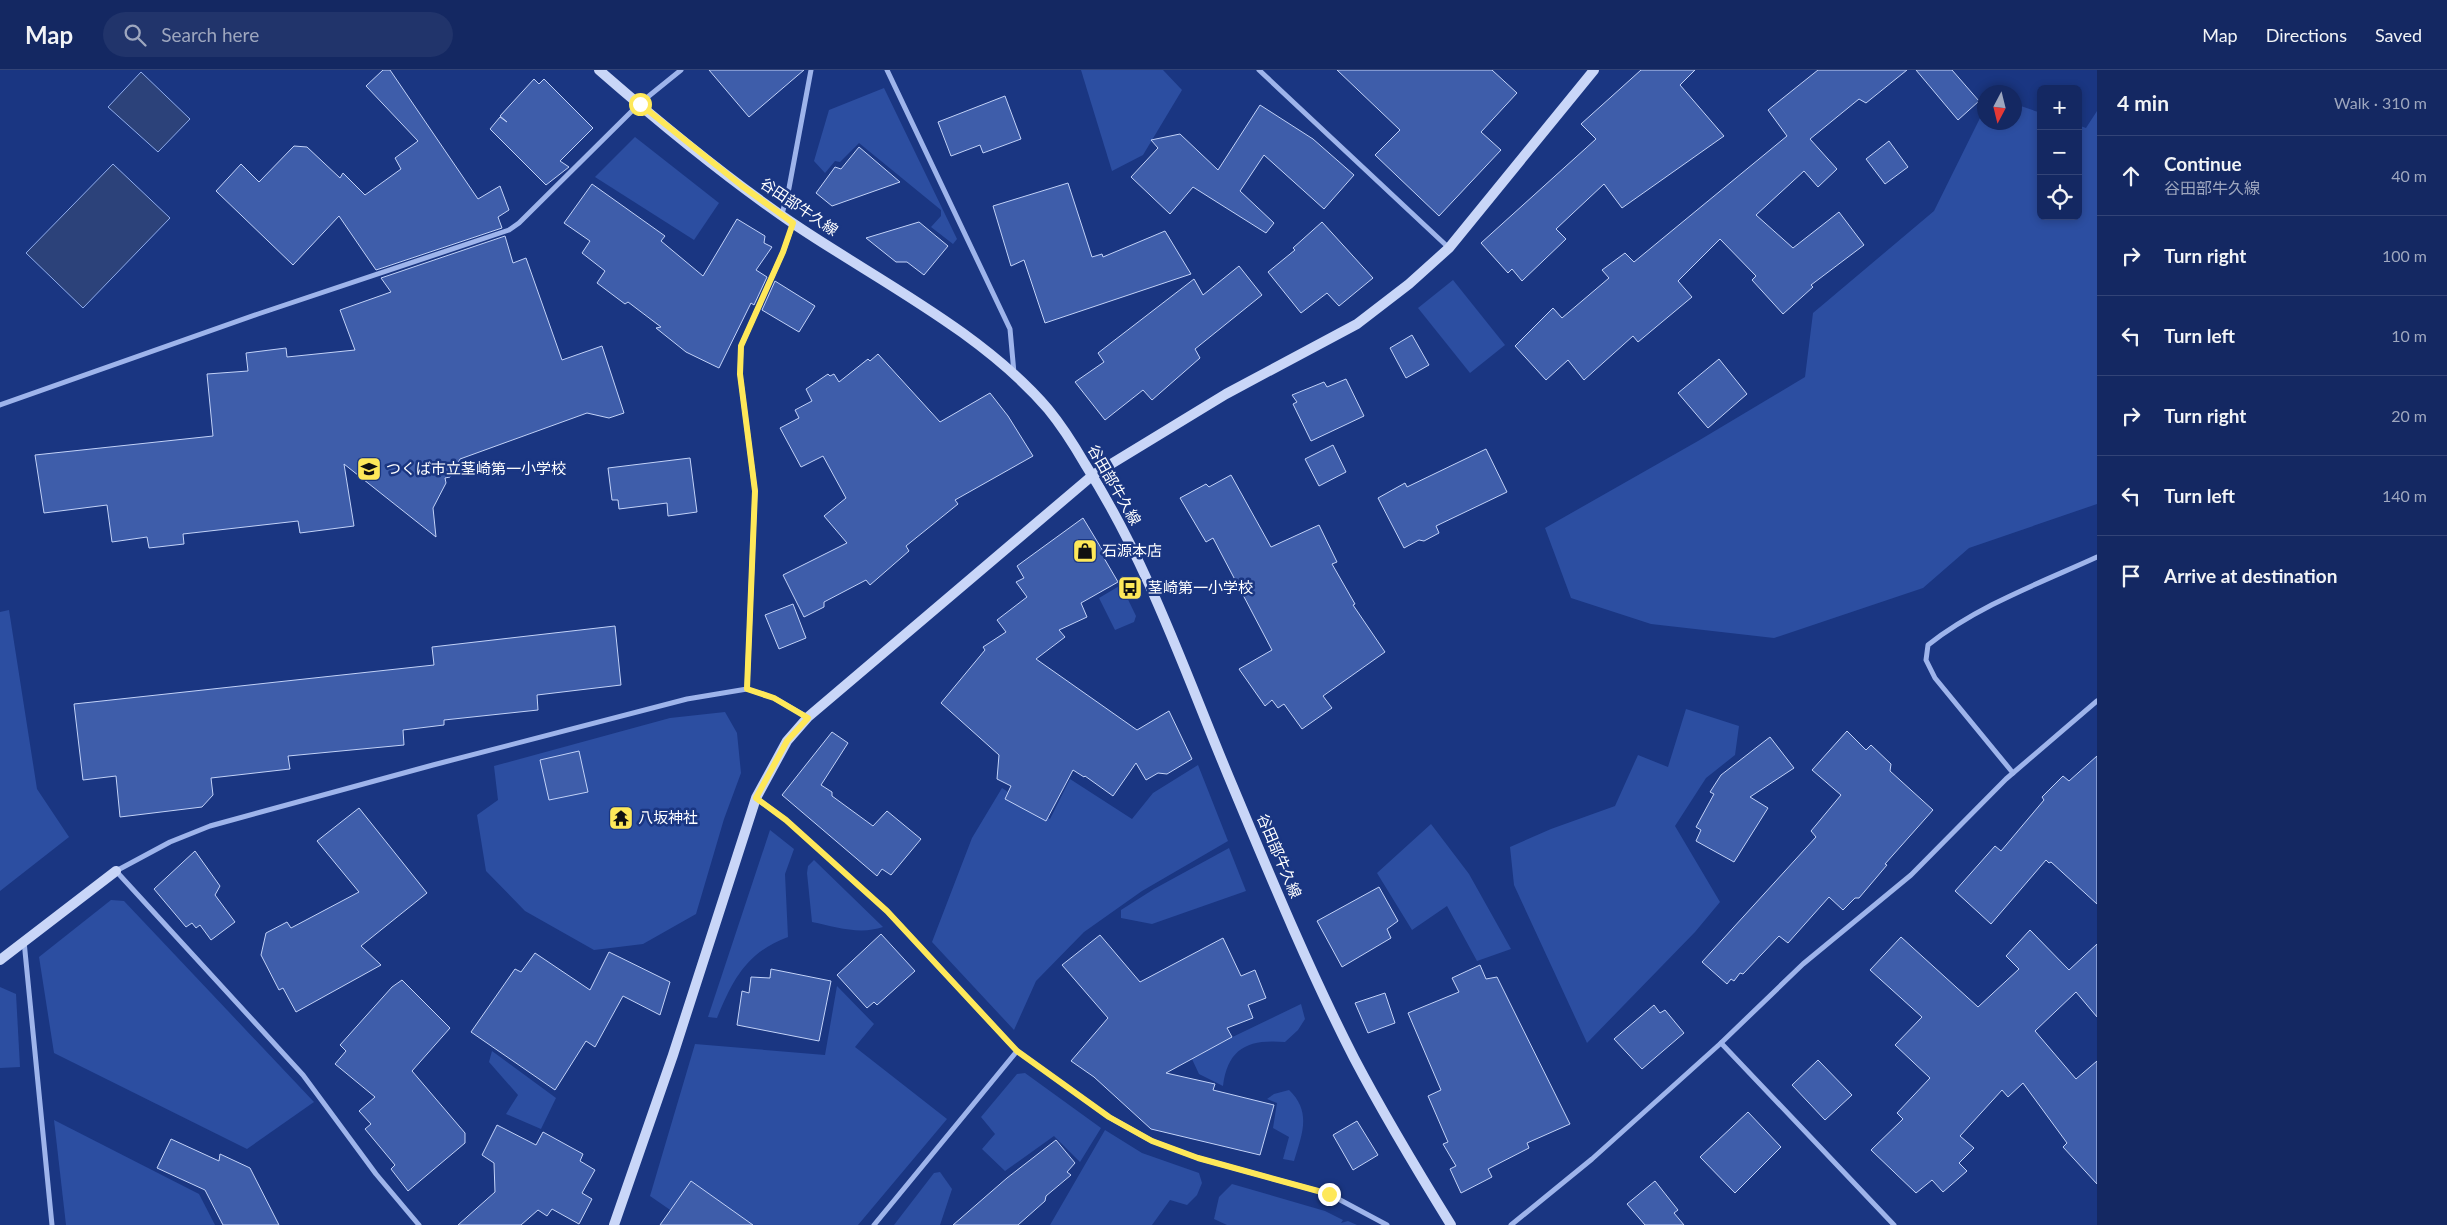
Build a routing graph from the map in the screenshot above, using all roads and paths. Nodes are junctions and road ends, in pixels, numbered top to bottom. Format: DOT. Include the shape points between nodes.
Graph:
graph roads {
  1 [pos="598,70"];
  2 [pos="681,70"];
  3 [pos="811,70"];
  4 [pos="887,70"];
  5 [pos="1259,70"];
  6 [pos="1594,70"];
  7 [pos="640,104"];
  8 [pos="782,214"];
  9 [pos="793,223"];
  10 [pos="1449,248"];
  11 [pos="1014,373"];
  12 [pos="0,405"];
  13 [pos="1093,475"];
  14 [pos="2097,557"];
  15 [pos="747,689"];
  16 [pos="2096,704"];
  17 [pos="808,718"];
  18 [pos="2012,773"];
  19 [pos="756,798"];
  20 [pos="116,871"];
  21 [pos="24,940"];
  22 [pos="0,960"];
  23 [pos="1721,1043"];
  24 [pos="1017,1051"];
  25 [pos="52,1225"];
  26 [pos="419,1225"];
  27 [pos="614,1225"];
  28 [pos="874,1225"];
  29 [pos="1387,1225"];
  30 [pos="1451,1225"];
  31 [pos="1511,1225"];
  32 [pos="1894,1225"];
  1 -- 7 [label="street, 谷田部牛久線"];
  2 -- 7 [label="street"];
  3 -- 8 [label="street"];
  4 -- 11 [label="street" via="1010,329"];
  5 -- 10 [label="street"];
  6 -- 10 [label="street"];
  7 -- 8 [label="street, 谷田部牛久線"];
  7 -- 12 [label="street" via="509,230"];
  8 -- 9 [label="street, 谷田部牛久線"];
  9 -- 11 [label="street, 谷田部牛久線" via="972,340"];
  9 -- 15 [label="street" via="741,346 740,374 755,491"];
  10 -- 13 [label="street" via="1357,324 1226,394"];
  11 -- 13 [label="street, 谷田部牛久線" via="1055,418"];
  13 -- 17 [label="street"];
  13 -- 30 [label="street, 谷田部牛久線" via="1124,529 1157,601 1232,786 1342,1035"];
  14 -- 18 [label="street" via="1974,615 1928,645 1926,660 1935,678"];
  15 -- 17 [label="street" via="774,698"];
  15 -- 20 [label="street" via="678,702 210,826 170,842"];
  16 -- 18 [label="street"];
  17 -- 19 [label="street" via="787,741"];
  18 -- 23 [label="street" via="1911,875 1803,964"];
  19 -- 24 [label="street" via="786,820 887,911"];
  19 -- 27 [label="street"];
  20 -- 21 [label="street"];
  20 -- 26 [label="street" via="303,1075 376,1174"];
  21 -- 22 [label="street"];
  21 -- 25 [label="street"];
  23 -- 31 [label="street"];
  23 -- 32 [label="street"];
  24 -- 28 [label="street"];
  24 -- 29 [label="street" via="1109,1117 1152,1141 1235,1170 1329,1194"];
}
